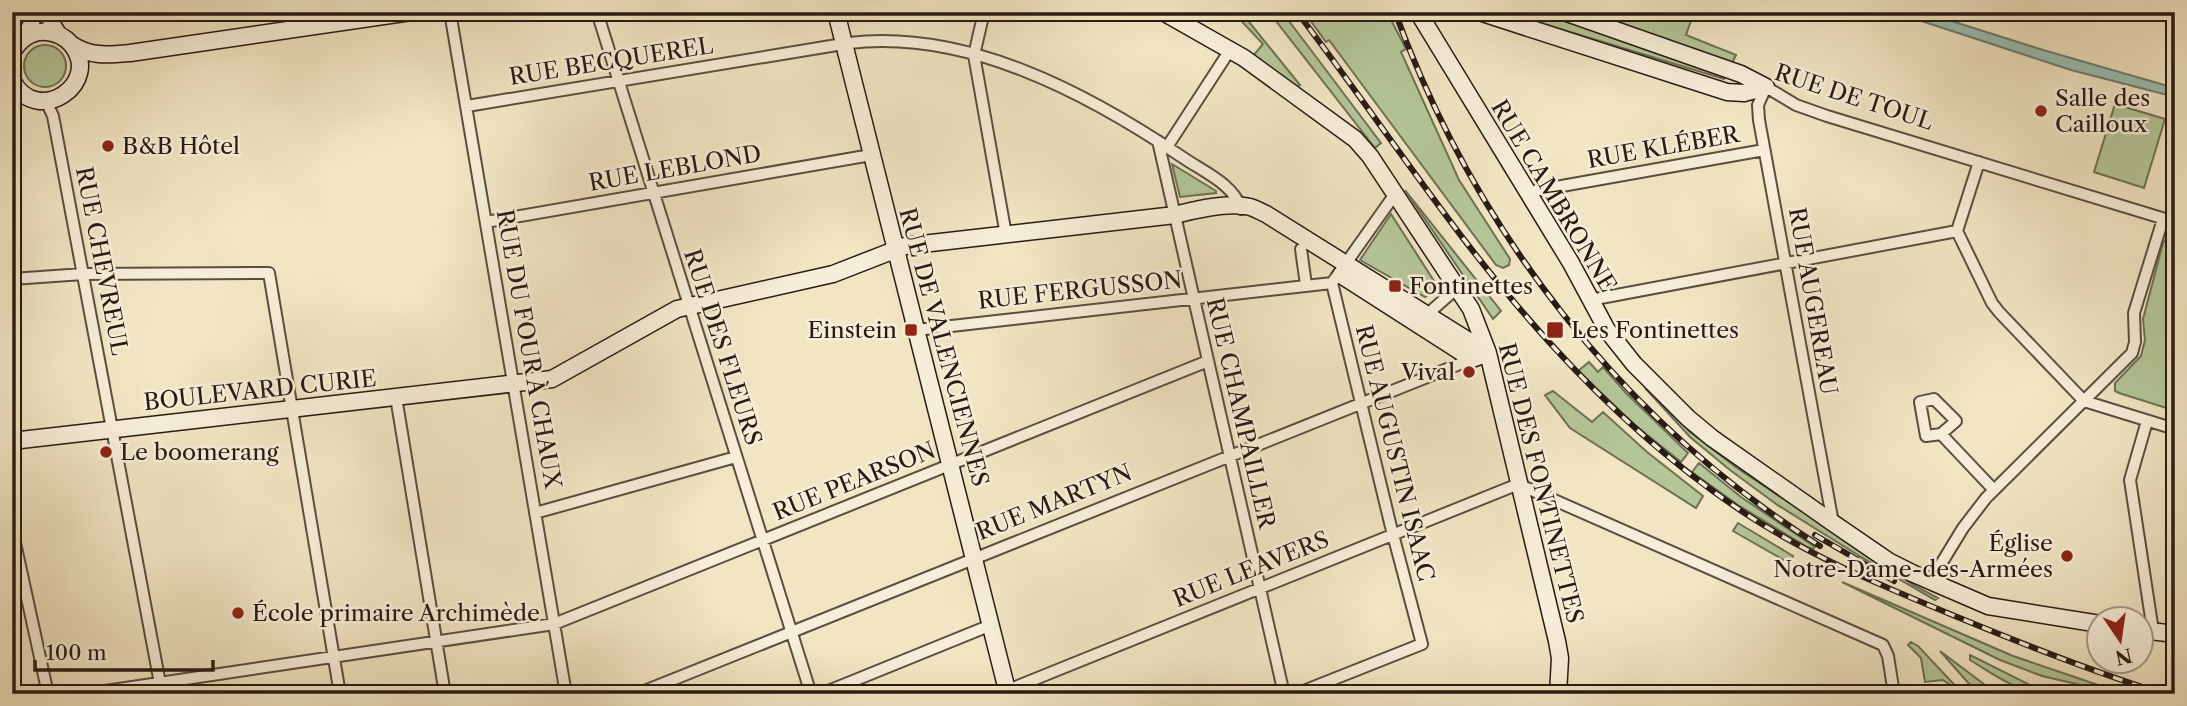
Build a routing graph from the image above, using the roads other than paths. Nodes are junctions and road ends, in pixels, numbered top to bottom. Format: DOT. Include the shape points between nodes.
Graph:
graph roads {
  1 [pos="32,12"];
  2 [pos="49,12"];
  3 [pos="411,12"];
  4 [pos="450,12"];
  5 [pos="597,12"];
  6 [pos="836,12"];
  7 [pos="984,12"];
  8 [pos="1163,12"];
  9 [pos="1418,12"];
  10 [pos="1479,12"];
  11 [pos="1564,12"];
  12 [pos="329,18"];
  13 [pos="65,39"];
  14 [pos="844,44"];
  15 [pos="17,46"];
  16 [pos="1230,50"];
  17 [pos="130,54"];
  18 [pos="974,55"];
  19 [pos="78,75"];
  20 [pos="618,81"];
  21 [pos="13,82"];
  22 [pos="1766,87"];
  23 [pos="46,101"];
  24 [pos="467,106"];
  25 [pos="1163,144"];
  26 [pos="1764,150"];
  27 [pos="871,155"];
  28 [pos="1979,162"];
  29 [pos="1528,192"];
  30 [pos="653,193"];
  31 [pos="1395,194"];
  32 [pos="1240,209"];
  33 [pos="1175,215"];
  34 [pos="2169,220"];
  35 [pos="486,222"];
  36 [pos="1957,231"];
  37 [pos="1006,235"];
  38 [pos="895,249"];
  39 [pos="1301,249"];
  40 [pos="1785,264"];
  41 [pos="83,274"];
  42 [pos="1338,274"];
  43 [pos="12,279"];
  44 [pos="1306,285"];
  45 [pos="1457,288"];
  46 [pos="1194,299"];
  47 [pos="1590,300"];
  48 [pos="688,306"];
  49 [pos="1421,320"];
  50 [pos="916,330"];
  51 [pos="1467,351"];
  52 [pos="1488,353"];
  53 [pos="1208,361"];
  54 [pos="513,384"];
  55 [pos="396,397"];
  56 [pos="2084,401"];
  57 [pos="1361,404"];
  58 [pos="292,409"];
  59 [pos="2147,421"];
  60 [pos="2175,429"];
  61 [pos="112,430"];
  62 [pos="1941,434"];
  63 [pos="12,441"];
  64 [pos="736,457"];
  65 [pos="1230,457"];
  66 [pos="951,465"];
  67 [pos="1520,485"];
  68 [pos="1994,490"];
  69 [pos="535,513"];
  70 [pos="1833,523"];
  71 [pos="12,529"];
  72 [pos="1393,534"];
  73 [pos="762,540"];
  74 [pos="975,559"];
  75 [pos="1930,582"];
  76 [pos="1259,588"];
  77 [pos="2144,604"];
  78 [pos="2086,622"];
  79 [pos="554,624"];
  80 [pos="991,625"];
  81 [pos="791,632"];
  82 [pos="2156,632"];
  83 [pos="2175,634"];
  84 [pos="436,642"];
  85 [pos="334,657"];
  86 [pos="161,688"];
  87 [pos="1004,693"];
  88 [pos="48,694"];
  89 [pos="85,694"];
  90 [pos="340,694"];
  91 [pos="445,694"];
  92 [pos="566,694"];
  93 [pos="637,694"];
  94 [pos="811,694"];
  95 [pos="821,694"];
  96 [pos="1283,694"];
  97 [pos="1296,694"];
  98 [pos="1558,694"];
  99 [pos="1894,694"];
  1 -- 15 [label="street" via="31,26"];
  2 -- 13 [label="street"];
  3 -- 12 [label="street"];
  4 -- 24 [label="street, RUE DU FOUR À CHAUX"];
  5 -- 20 [label="street, RUE DES FLEURS"];
  6 -- 14 [label="street, RUE DE VALENCIENNES"];
  7 -- 18 [label="street"];
  8 -- 16 [label="street, RUE DES FONTINETTES"];
  9 -- 29 [label="street, RUE CAMBRONNE"];
  10 -- 22 [label="street, RUE DE TOUL" via="1727,92"];
  11 -- 22 [label="street"];
  12 -- 17 [label="street"];
  13 -- 15 [label="street" via="36,33"];
  13 -- 17 [label="street" via="94,55"];
  13 -- 19 [label="street" via="78,59"];
  14 -- 18 [label="street, RUE BECQUEREL" via="916,42"];
  14 -- 20 [label="street, RUE BECQUEREL"];
  14 -- 27 [label="street, RUE DE VALENCIENNES"];
  16 -- 25 [label="street"];
  16 -- 31 [label="street, RUE DES FONTINETTES" via="1355,139"];
  17 -- 19 [label="street" via="95,63"];
  18 -- 25 [label="street, RUE BECQUEREL" via="1054,84"];
  18 -- 37 [label="street"];
  19 -- 23 [label="street" via="64,95"];
  20 -- 24 [label="street, RUE BECQUEREL"];
  20 -- 30 [label="street, RUE DES FLEURS"];
  21 -- 23 [label="street" via="28,97"];
  22 -- 26 [label="street, RUE AUGEREAU" via="1758,105"];
  22 -- 28 [label="street, RUE DE TOUL" via="1804,108"];
  23 -- 41 [label="street, RUE CHEVREUL" via="53,116"];
  24 -- 35 [label="street, RUE DU FOUR À CHAUX"];
  25 -- 32 [label="street, RUE BECQUEREL" via="1225,186"];
  25 -- 33 [label="street, RUE CHAMPAILLER"];
  26 -- 29 [label="street, RUE KLÉBER"];
  26 -- 40 [label="street, RUE AUGEREAU"];
  27 -- 30 [label="street, RUE LEBLOND"];
  27 -- 38 [label="street, RUE DE VALENCIENNES"];
  28 -- 34 [label="street, RUE DE TOUL"];
  28 -- 36 [label="street"];
  29 -- 47 [label="street, RUE CAMBRONNE"];
  30 -- 35 [label="street, RUE LEBLOND"];
  30 -- 48 [label="street, RUE DES FLEURS"];
  31 -- 42 [label="street"];
  31 -- 45 [label="street, RUE DES FONTINETTES"];
  32 -- 33 [label="street, BOULEVARD CURIE"];
  32 -- 39 [label="street"];
  32 -- 42 [label="street" via="1252,207 1266,214"];
  33 -- 37 [label="street, BOULEVARD CURIE"];
  33 -- 46 [label="street, RUE CHAMPAILLER"];
  34 -- 56 [label="street" via="2134,313 2132,353"];
  35 -- 54 [label="street, RUE DU FOUR À CHAUX"];
  36 -- 40 [label="street"];
  36 -- 56 [label="street" via="1999,312"];
  37 -- 38 [label="street, BOULEVARD CURIE"];
  38 -- 48 [label="street, BOULEVARD CURIE" via="833,274"];
  38 -- 50 [label="street, RUE DE VALENCIENNES"];
  39 -- 42 [label="street"];
  39 -- 44 [label="street"];
  40 -- 47 [label="street"];
  40 -- 70 [label="street, RUE AUGEREAU"];
  41 -- 43 [label="street"];
  41 -- 58 [label="street" via="269,272"];
  41 -- 61 [label="street, RUE CHEVREUL"];
  42 -- 44 [label="street, RUE FERGUSSON"];
  42 -- 49 [label="street"];
  42 -- 57 [label="street, RUE AUGUSTIN ISAAC"];
  44 -- 46 [label="street, RUE FERGUSSON"];
  45 -- 49 [label="street"];
  45 -- 51 [label="street, RUE DES FONTINETTES" via="1471,331"];
  45 -- 52 [label="street, RUE DES FONTINETTES" via="1471,309"];
  46 -- 50 [label="street, RUE FERGUSSON"];
  46 -- 53 [label="street, RUE CHAMPAILLER"];
  47 -- 70 [label="street, RUE CAMBRONNE" via="1618,345 1688,418"];
  48 -- 54 [label="street, BOULEVARD CURIE" via="561,376"];
  48 -- 64 [label="street, RUE DES FLEURS"];
  49 -- 51 [label="street"];
  50 -- 66 [label="street, RUE DE VALENCIENNES"];
  51 -- 52 [label="street"];
  51 -- 57 [label="street, RUE MARTYN"];
  52 -- 67 [label="street, RUE DES FONTINETTES"];
  53 -- 65 [label="street, RUE CHAMPAILLER"];
  53 -- 66 [label="street, RUE PEARSON"];
  54 -- 55 [label="street, BOULEVARD CURIE"];
  54 -- 69 [label="street, RUE DU FOUR À CHAUX"];
  55 -- 58 [label="street, BOULEVARD CURIE"];
  55 -- 84 [label="street"];
  56 -- 59 [label="street"];
  56 -- 68 [label="street"];
  57 -- 65 [label="street, RUE MARTYN"];
  57 -- 72 [label="street, RUE AUGUSTIN ISAAC"];
  58 -- 61 [label="street, BOULEVARD CURIE"];
  58 -- 85 [label="street"];
  59 -- 60 [label="street"];
  59 -- 77 [label="street" via="2130,480"];
  61 -- 63 [label="street, BOULEVARD CURIE"];
  61 -- 86 [label="street, RUE CHEVREUL"];
  62 -- 68 [label="street"];
  64 -- 69 [label="street"];
  64 -- 73 [label="street, RUE DES FLEURS"];
  65 -- 74 [label="street, RUE MARTYN"];
  65 -- 76 [label="street, RUE CHAMPAILLER"];
  66 -- 73 [label="street, RUE PEARSON"];
  66 -- 74 [label="street, RUE DE VALENCIENNES"];
  67 -- 72 [label="street, RUE LEAVERS"];
  67 -- 98 [label="street, RUE DES FONTINETTES" via="1559,651"];
  67 -- 99 [label="street" via="1882,645"];
  68 -- 75 [label="street" via="1963,528"];
  69 -- 79 [label="street, RUE DU FOUR À CHAUX"];
  70 -- 75 [label="street, RUE CAMBRONNE" via="1890,562"];
  71 -- 88 [label="street"];
  72 -- 76 [label="street, RUE LEAVERS"];
  72 -- 97 [label="street, RUE AUGUSTIN ISAAC" via="1422,644"];
  73 -- 79 [label="street, RUE PEARSON"];
  73 -- 81 [label="street, RUE DES FLEURS"];
  74 -- 80 [label="street, RUE DE VALENCIENNES"];
  74 -- 81 [label="street, RUE MARTYN"];
  75 -- 78 [label="street, RUE CAMBRONNE" via="1987,606"];
  76 -- 87 [label="street, RUE LEAVERS"];
  76 -- 96 [label="street, RUE CHAMPAILLER"];
  79 -- 84 [label="street, RUE PEARSON"];
  79 -- 92 [label="street, RUE DU FOUR À CHAUX"];
  80 -- 87 [label="street, RUE DE VALENCIENNES"];
  80 -- 95 [label="street"];
  81 -- 93 [label="street, RUE MARTYN"];
  81 -- 94 [label="street, RUE DES FLEURS"];
  82 -- 83 [label="street"];
  84 -- 85 [label="street, RUE PEARSON"];
  84 -- 91 [label="street"];
  85 -- 86 [label="street, RUE PEARSON"];
  85 -- 90 [label="street"];
  86 -- 89 [label="street, RUE PEARSON"];
}
